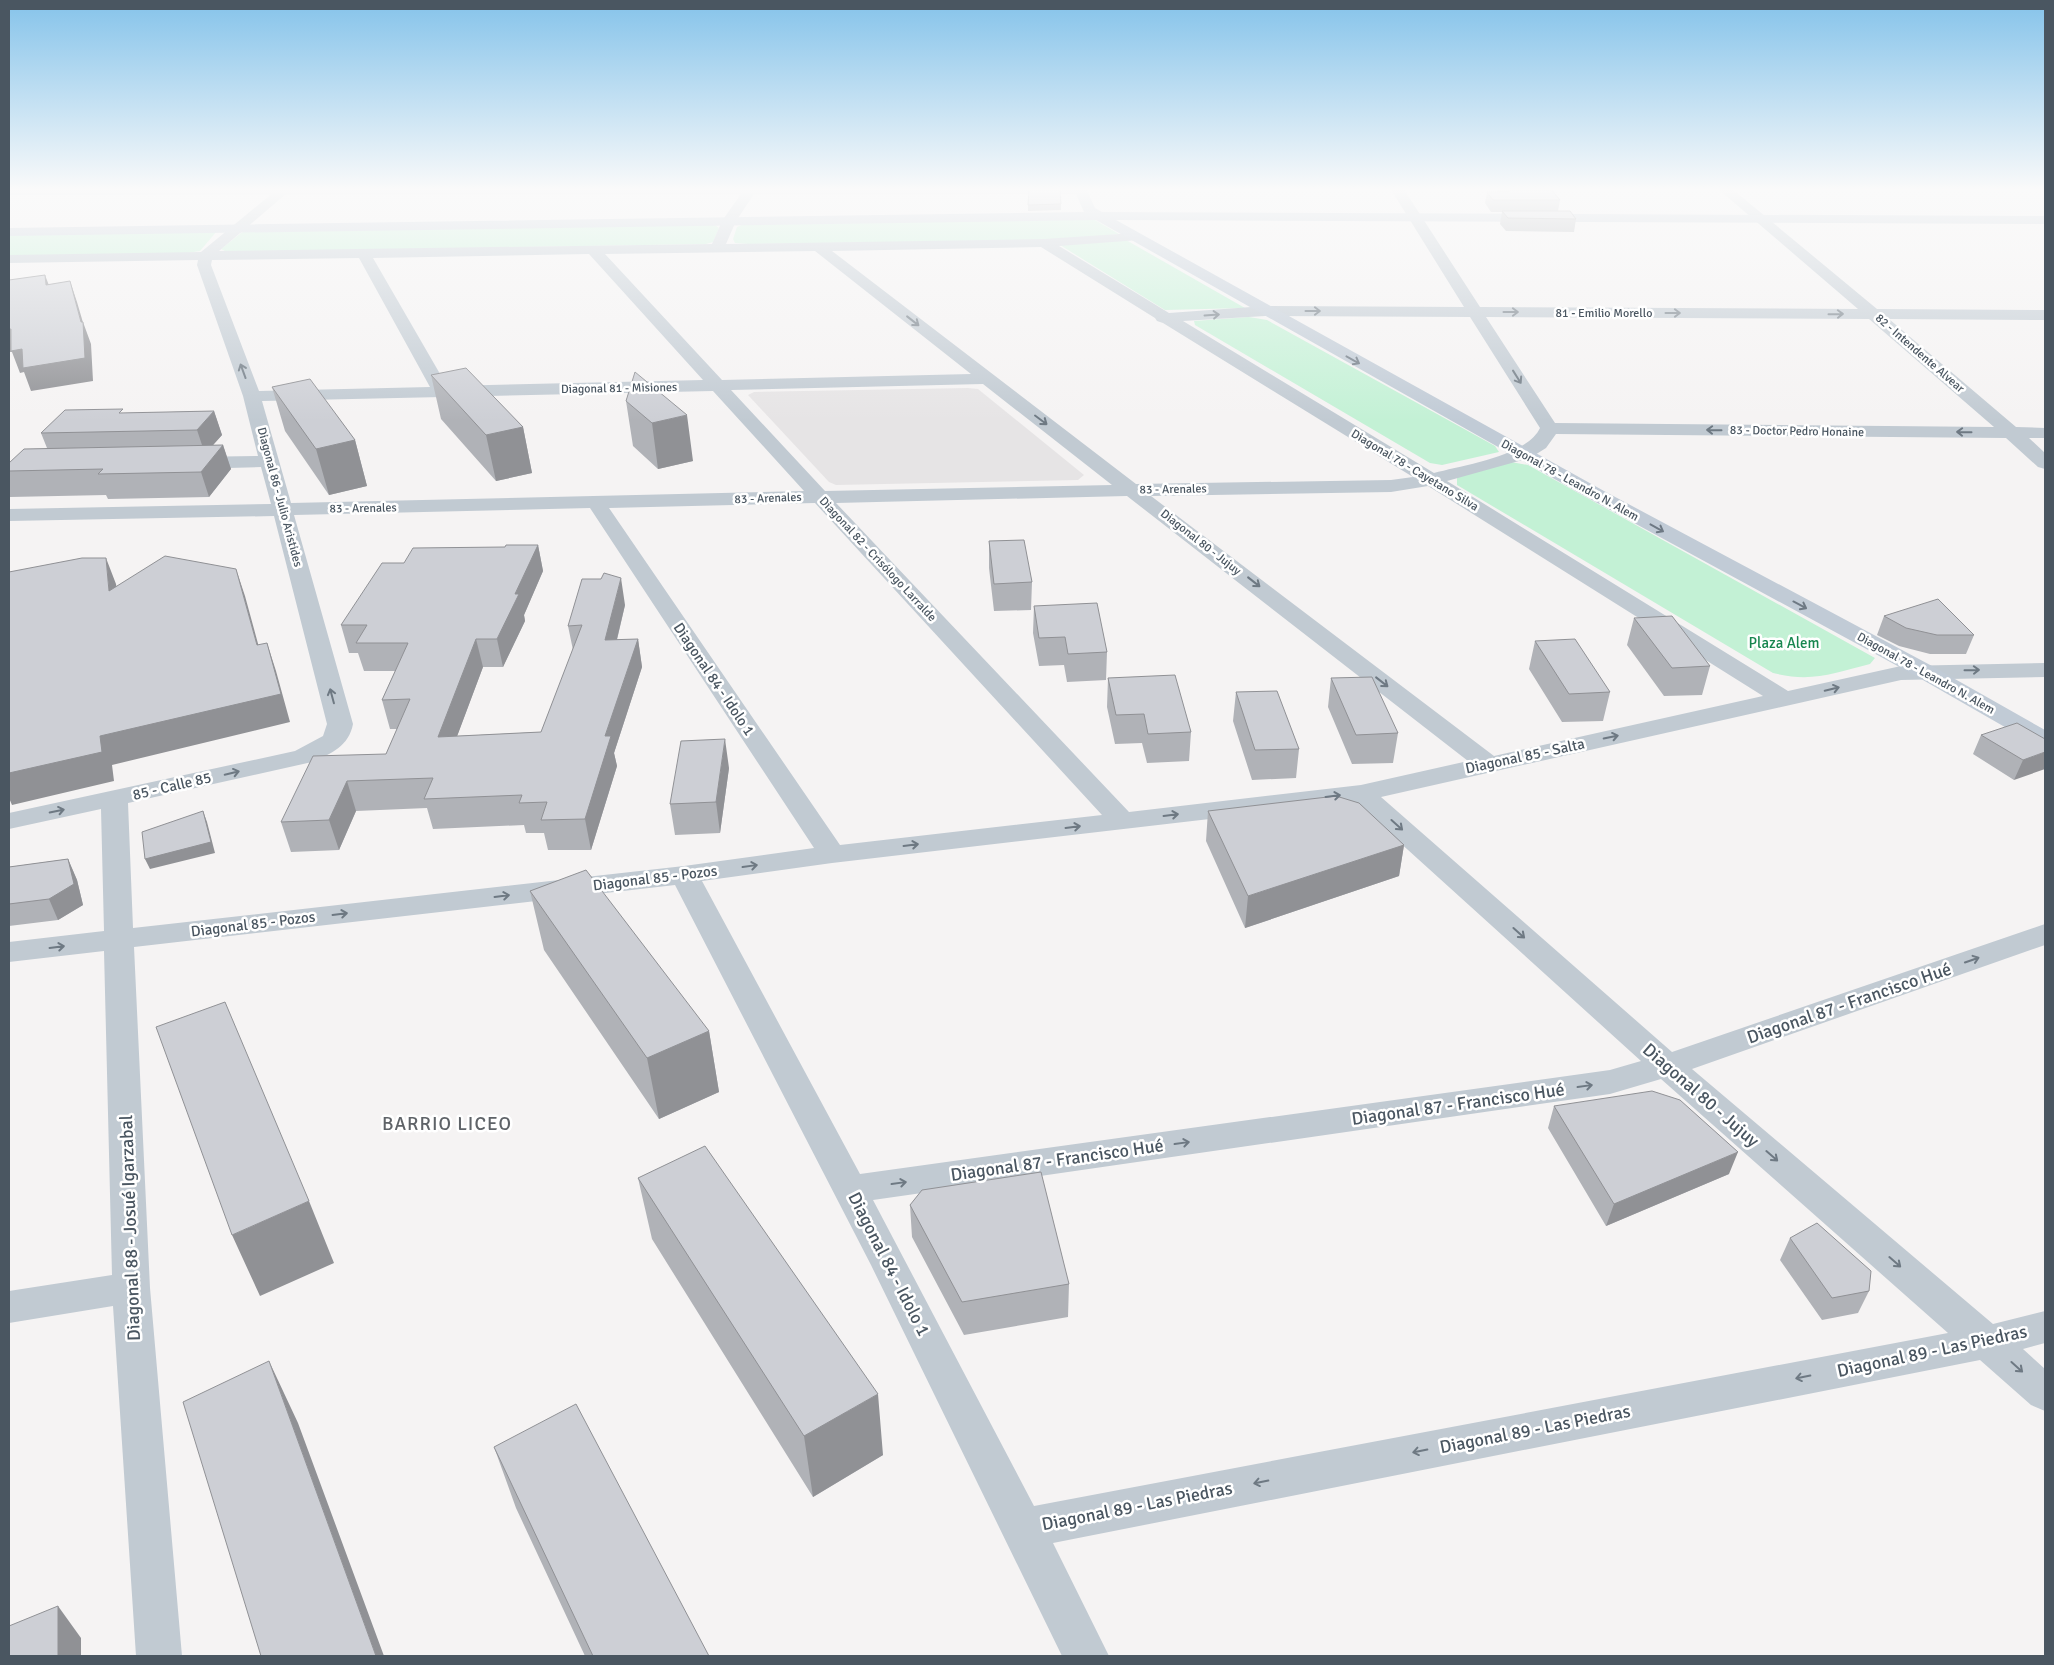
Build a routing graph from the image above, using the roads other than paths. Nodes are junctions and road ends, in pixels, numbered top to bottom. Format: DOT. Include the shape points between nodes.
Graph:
graph roads {
  1 [pos="204,266"];
  2 [pos="370,266"];
  3 [pos="608,266"];
  4 [pos="843,266"];
  5 [pos="1080,266"];
  6 [pos="1185,266"];
  7 [pos="1445,266"];
  8 [pos="1817,266"];
  9 [pos="1265,311"];
  10 [pos="1476,312"];
  11 [pos="1875,314"];
  12 [pos="2045,315"];
  13 [pos="1163,318"];
  14 [pos="986,379"];
  15 [pos="718,386"];
  16 [pos="442,392"];
  17 [pos="252,396"];
  18 [pos="1549,428"];
  19 [pos="2013,433"];
  20 [pos="2045,433"];
  21 [pos="1523,454"];
  22 [pos="270,461"];
  23 [pos="173,463"];
  24 [pos="2045,463"];
  25 [pos="1431,480"];
  26 [pos="1133,489"];
  27 [pos="819,496"];
  28 [pos="596,503"];
  29 [pos="284,510"];
  30 [pos="9,515"];
  31 [pos="2045,670"];
  32 [pos="1924,671"];
  33 [pos="1784,700"];
  34 [pos="2045,740"];
  35 [pos="332,741"];
  36 [pos="1488,764"];
  37 [pos="1361,793"];
  38 [pos="114,799"];
  39 [pos="9,821"];
  40 [pos="1123,821"];
  41 [pos="832,854"];
  42 [pos="684,875"];
  43 [pos="2045,934"];
  44 [pos="120,940"];
  45 [pos="9,952"];
  46 [pos="1667,1066"];
  47 [pos="851,1190"];
  48 [pos="131,1288"];
  49 [pos="9,1307"];
  50 [pos="2045,1327"];
  51 [pos="1988,1342"];
  52 [pos="2045,1392"];
  53 [pos="1024,1528"];
  54 [pos="159,1656"];
  55 [pos="1086,1656"];
  17 -- 1 [label="street, Diagonal 86 - Julio Aristides, one-way"];
  2 -- 16 [label="street"];
  3 -- 15 [label="street, Diagonal 82 - Crisólogo Larralde"];
  4 -- 14 [label="street, Diagonal 80 - Jujuy, one-way"];
  5 -- 13 [label="street, Diagonal 78 - Cayetano Silva"];
  6 -- 9 [label="street, Diagonal 78 - Leandro N. Alem"];
  7 -- 10 [label="street"];
  8 -- 11 [label="street, 82 - Intendente Alvear"];
  9 -- 10 [label="street, 81 - Emilio Morello, one-way"];
  13 -- 9 [label="street, 81 - Emilio Morello, one-way"];
  9 -- 21 [label="street, Diagonal 78 - Leandro N. Alem, one-way"];
  10 -- 11 [label="street, 81 - Emilio Morello, one-way"];
  10 -- 18 [label="street, one-way"];
  11 -- 12 [label="street, 81 - Emilio Morello"];
  11 -- 19 [label="street, 82 - Intendente Alvear"];
  13 -- 25 [label="street, Diagonal 78 - Cayetano Silva"];
  14 -- 15 [label="street, Diagonal 81 - Misiones"];
  14 -- 26 [label="street, Diagonal 80 - Jujuy, one-way"];
  15 -- 16 [label="street, Diagonal 81 - Misiones"];
  15 -- 27 [label="street, Diagonal 82 - Crisólogo Larralde"];
  16 -- 17 [label="street, Diagonal 81 - Misiones"];
  17 -- 22 [label="street, Diagonal 86 - Julio Aristides"];
  19 -- 18 [label="street, 83 - Doctor Pedro Honaine, one-way"];
  18 -- 21 [label="street, 83 - Arenales" via="1543,441"];
  19 -- 20 [label="street, 83 - Doctor Pedro Honaine"];
  19 -- 24 [label="street, 82 - Intendente Alvear"];
  21 -- 25 [label="street, 83 - Arenales"];
  21 -- 32 [label="street, Diagonal 78 - Leandro N. Alem, one-way"];
  22 -- 23 [label="street"];
  22 -- 29 [label="street, Diagonal 86 - Julio Aristides"];
  25 -- 26 [label="street, 83 - Arenales" via="1391,486"];
  25 -- 33 [label="street, Diagonal 78 - Cayetano Silva"];
  26 -- 27 [label="street, 83 - Arenales"];
  26 -- 36 [label="street, Diagonal 80 - Jujuy, one-way"];
  27 -- 28 [label="street, 83 - Arenales"];
  27 -- 40 [label="street, Diagonal 82 - Crisólogo Larralde"];
  28 -- 29 [label="street, 83 - Arenales"];
  28 -- 41 [label="street, Diagonal 84 - Idolo 1"];
  29 -- 30 [label="street, 83 - Arenales"];
  35 -- 29 [label="street, Diagonal 86 - Julio Aristides, one-way" via="339,732 340,724"];
  32 -- 31 [label="street, Diagonal 85 - Salta, one-way"];
  33 -- 32 [label="street, Diagonal 85 - Salta, one-way" via="1900,673"];
  32 -- 34 [label="street, Diagonal 78 - Leandro N. Alem"];
  36 -- 33 [label="street, Diagonal 85 - Salta, one-way"];
  38 -- 35 [label="street, 85 - Calle 85, one-way" via="303,757"];
  36 -- 37 [label="street, Diagonal 85 - Salta"];
  40 -- 37 [label="street, Diagonal 85 - Salta, one-way"];
  37 -- 46 [label="street, Diagonal 80 - Jujuy, one-way"];
  39 -- 38 [label="street, 85 - Calle 85, one-way"];
  38 -- 44 [label="street, Diagonal 88 - Josué Igarzabal"];
  41 -- 40 [label="street, Diagonal 85 - Pozos, one-way"];
  42 -- 41 [label="street, Diagonal 85 - Pozos, one-way"];
  44 -- 42 [label="street, Diagonal 85 - Pozos, one-way"];
  42 -- 47 [label="street, Diagonal 84 - Idolo 1"];
  46 -- 43 [label="street, Diagonal 87 - Francisco Hué, one-way"];
  45 -- 44 [label="street, Diagonal 85 - Pozos, one-way"];
  44 -- 48 [label="street, Diagonal 88 - Josué Igarzabal"];
  47 -- 46 [label="street, Diagonal 87 - Francisco Hué, one-way" via="1610,1082"];
  46 -- 51 [label="street, Diagonal 80 - Jujuy, one-way"];
  47 -- 53 [label="street, Diagonal 84 - Idolo 1"];
  48 -- 49 [label="street"];
  48 -- 54 [label="street, Diagonal 88 - Josué Igarzabal"];
  50 -- 51 [label="street, Diagonal 89 - Las Piedras"];
  51 -- 52 [label="street, Diagonal 80 - Jujuy, one-way"];
  51 -- 53 [label="street, Diagonal 89 - Las Piedras, one-way"];
  53 -- 55 [label="street, Diagonal 84 - Idolo 1"];
}
